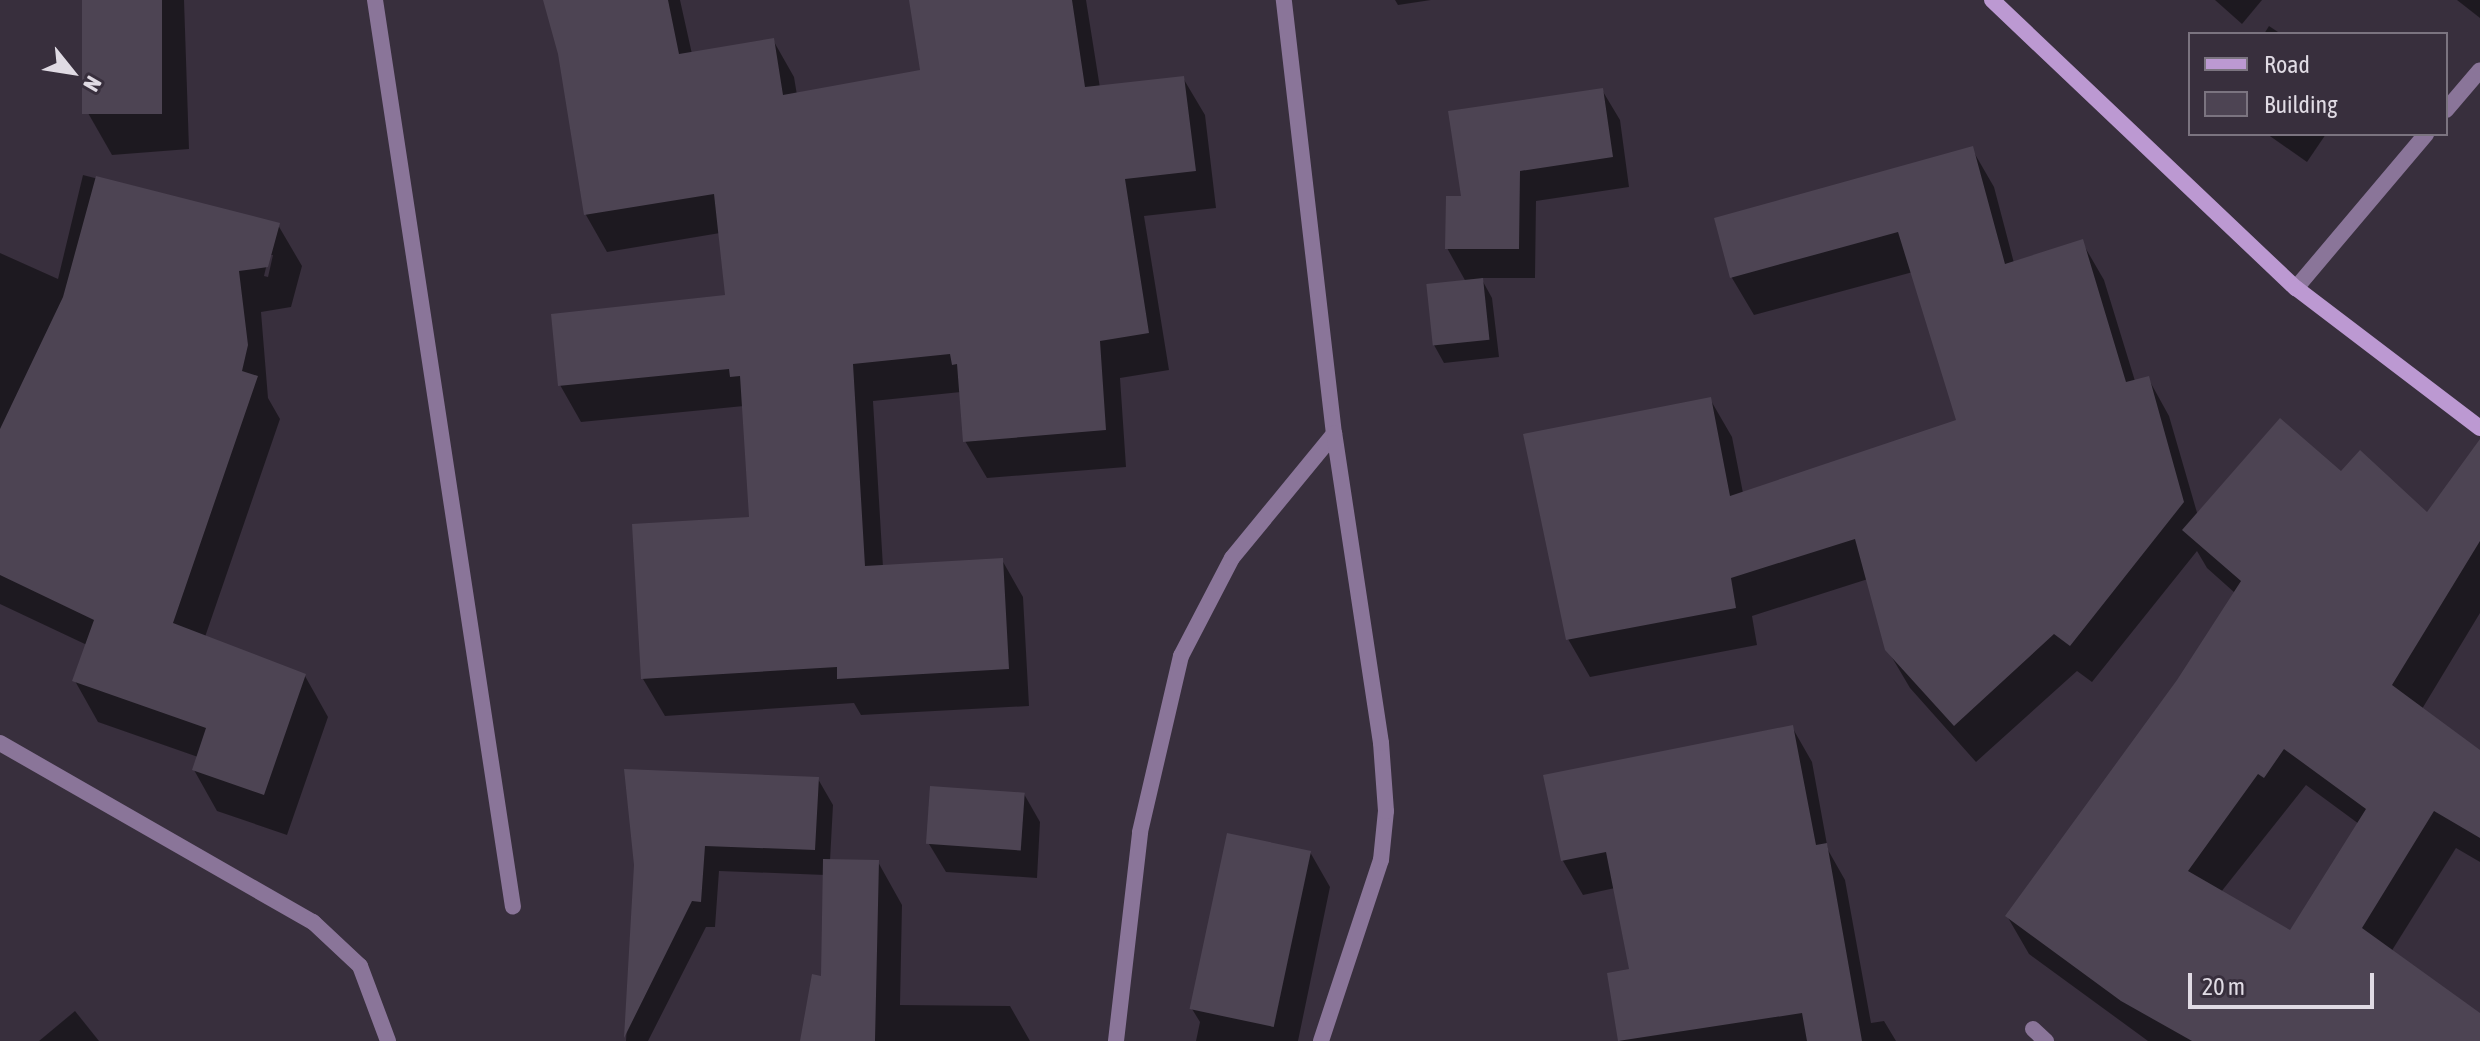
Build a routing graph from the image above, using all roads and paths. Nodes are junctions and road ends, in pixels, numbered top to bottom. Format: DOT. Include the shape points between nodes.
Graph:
graph roads {
  1 [pos="375,0"];
  2 [pos="1284,0"];
  3 [pos="1992,0"];
  4 [pos="2480,70"];
  5 [pos="2448,108"];
  6 [pos="2424,136"];
  7 [pos="2296,288"];
  8 [pos="2480,428"];
  9 [pos="1334,434"];
  10 [pos="0,743"];
  11 [pos="513,907"];
  12 [pos="2033,1029"];
  13 [pos="388,1041"];
  14 [pos="1116,1041"];
  15 [pos="1321,1041"];
  16 [pos="2046,1041"];
  1 -- 11 [label="street"];
  2 -- 9 [label="street"];
  3 -- 7 [label="main road"];
  4 -- 5 [label="street"];
  6 -- 7 [label="street"];
  7 -- 8 [label="main road"];
  9 -- 14 [label="street" via="1232,558 1181,656 1140,832"];
  9 -- 15 [label="street" via="1381,743 1386,811 1381,860"];
  10 -- 13 [label="street" via="313,922 360,966"];
  12 -- 16 [label="street"];
}
